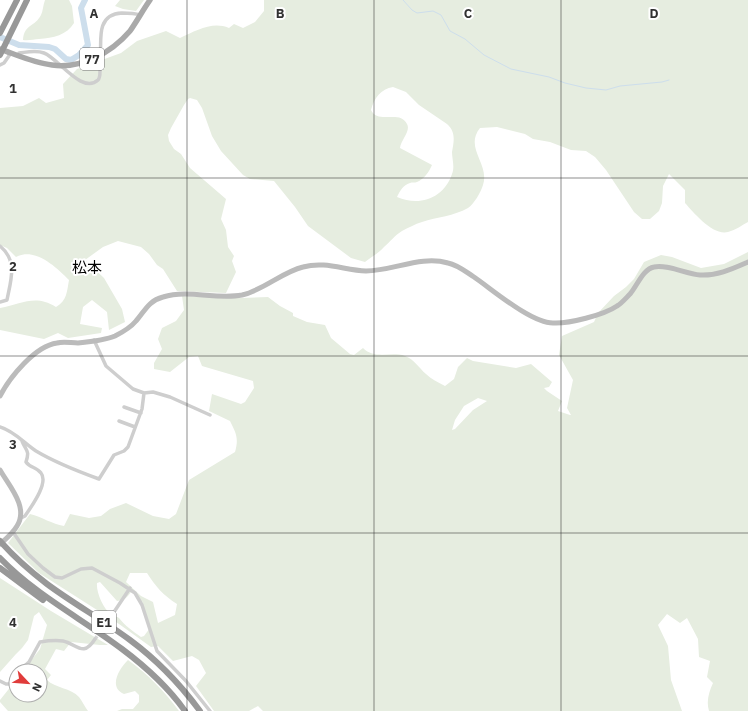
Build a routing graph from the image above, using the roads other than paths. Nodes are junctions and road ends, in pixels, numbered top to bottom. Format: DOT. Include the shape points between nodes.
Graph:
graph roads {
  1 [pos="17,0"];
  2 [pos="150,0"];
  3 [pos="26,2"];
  4 [pos="140,15"];
  5 [pos="0,33"];
  6 [pos="0,49"];
  7 [pos="11,53"];
  8 [pos="0,55"];
  9 [pos="19,56"];
  10 [pos="101,56"];
  11 [pos="0,65"];
  12 [pos="62,66"];
  13 [pos="0,246"];
  14 [pos="748,262"];
  15 [pos="0,302"];
  16 [pos="94,340"];
  17 [pos="144,393"];
  18 [pos="0,396"];
  19 [pos="124,406"];
  20 [pos="141,412"];
  21 [pos="210,415"];
  22 [pos="119,421"];
  23 [pos="0,427"];
  24 [pos="135,427"];
  25 [pos="22,440"];
  26 [pos="0,470"];
  27 [pos="21,518"];
  28 [pos="13,532"];
  29 [pos="0,541"];
  30 [pos="0,544"];
  31 [pos="0,558"];
  32 [pos="0,568"];
  33 [pos="130,588"];
  34 [pos="70,614"];
  35 [pos="110,618"];
  36 [pos="95,639"];
  37 [pos="28,663"];
  38 [pos="185,711"];
  39 [pos="200,711"];
  40 [pos="210,711"];
  1 -- 5 [label="highway"];
  2 -- 4 [label="main road, 77"];
  3 -- 8 [label="highway"];
  4 -- 10 [label="main road, 77" via="119,43"];
  4 -- 10 [label="street" via="115,14 104,21 101,30"];
  6 -- 7 [label="main road, 77"];
  7 -- 9 [label="main road, 77"];
  7 -- 11 [label="street"];
  9 -- 12 [label="main road, 77" via="44,64"];
  9 -- 12 [label="street" via="20,53 35,51 44,53 53,57"];
  10 -- 12 [label="main road, 77" via="86,62"];
  10 -- 12 [label="street" via="98,80 91,83 75,79"];
  13 -- 15 [label="street" via="11,258 12,274 7,300"];
  14 -- 16 [label="street" via="716,274 700,275 653,267 644,274 631,293 608,311 554,324 528,315 450,263 432,260 367,271 319,264 302,267 243,295 183,293 163,296 153,301 135,322 115,336"];
  16 -- 17 [label="street" via="106,366 133,389"];
  16 -- 18 [label="street" via="78,343 58,342 38,350 14,375"];
  17 -- 20 [label="street"];
  17 -- 21 [label="street" via="153,392 170,397"];
  19 -- 20 [label="street"];
  20 -- 24 [label="street"];
  22 -- 24 [label="street"];
  23 -- 25 [label="street"];
  24 -- 25 [label="street" via="128,447 114,455 99,479 55,462"];
  25 -- 27 [label="street" via="29,454 26,462 42,474 43,480 40,492 25,516"];
  26 -- 27 [label="street" via="19,503"];
  27 -- 28 [label="street"];
  28 -- 30 [label="street"];
  28 -- 33 [label="street" via="28,554 55,577 62,578 81,569 92,568"];
  29 -- 39 [label="highway, E1" via="44,582 146,652 175,680"];
  31 -- 34 [label="highway, E1" via="24,581"];
  32 -- 34 [label="highway" via="38,597"];
  33 -- 35 [label="street"];
  33 -- 40 [label="street" via="142,605 157,651"];
  34 -- 38 [label="highway, E1" via="142,665"];
  36 -- 37 [label="street" via="87,648 75,648 63,641 40,642"];
}
